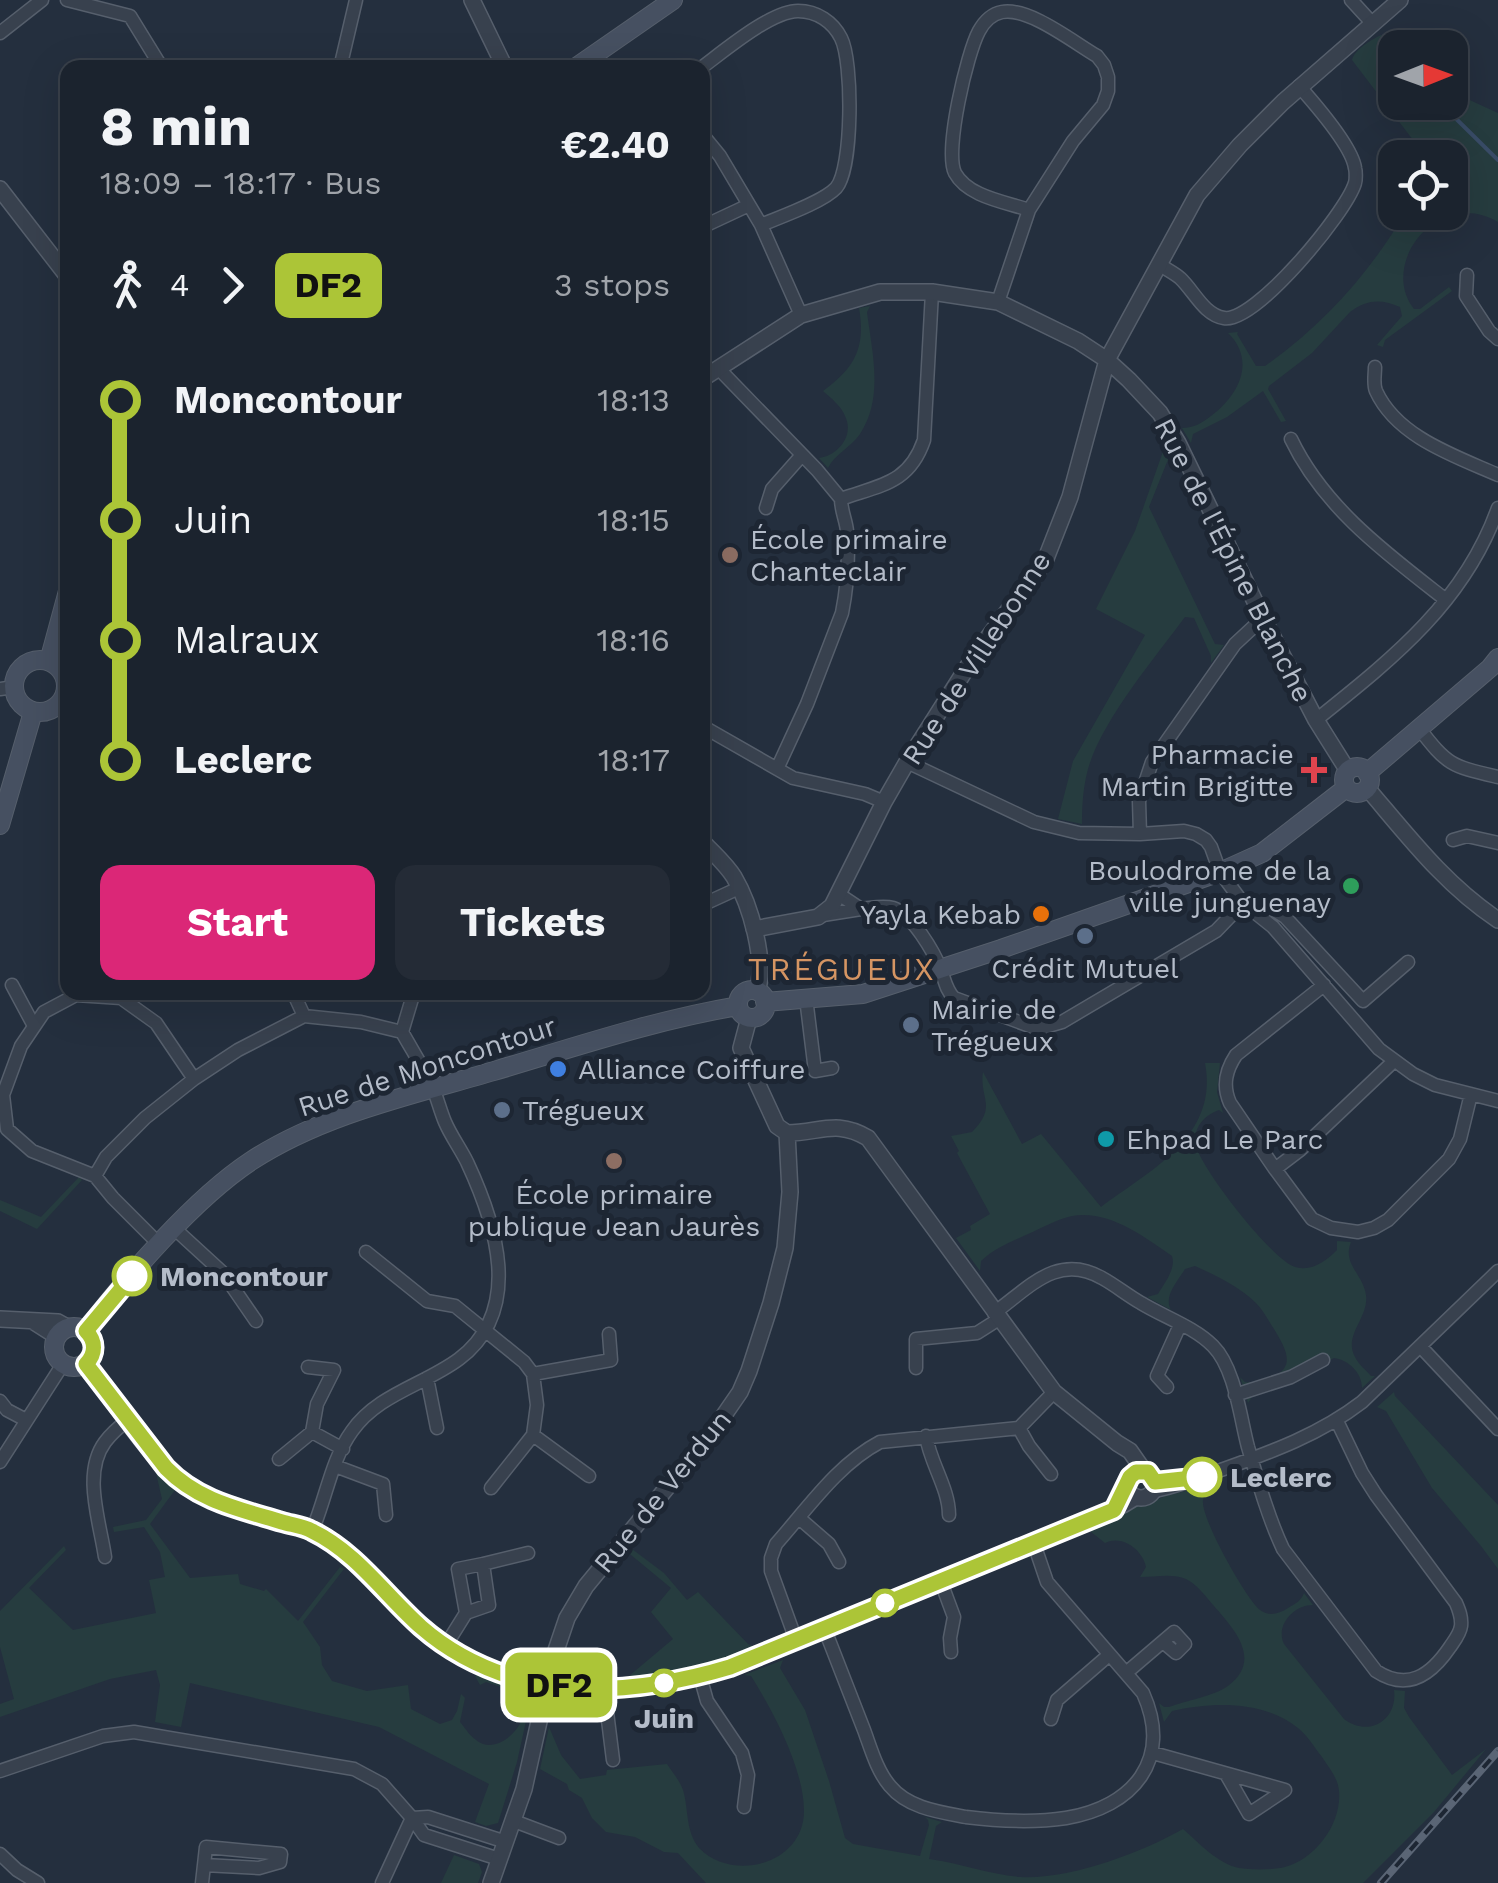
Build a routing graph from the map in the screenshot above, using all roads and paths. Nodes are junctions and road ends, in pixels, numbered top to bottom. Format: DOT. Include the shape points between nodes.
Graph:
graph roads {
  1 [pos="42,0"];
  2 [pos="67,0"];
  3 [pos="356,0"];
  4 [pos="472,0"];
  5 [pos="673,0"];
  6 [pos="1351,0"];
  7 [pos="1400,0"];
  8 [pos="1369,27"];
  9 [pos="0,32"];
  10 [pos="157,60"];
  11 [pos="342,60"];
  12 [pos="501,60"];
  13 [pos="587,60"];
  14 [pos="710,61"];
  15 [pos="1299,86"];
  16 [pos="710,144"];
  17 [pos="0,189"];
  18 [pos="750,205"];
  19 [pos="1029,210"];
  20 [pos="710,223"];
  21 [pos="761,226"];
  22 [pos="1160,265"];
  23 [pos="60,267"];
  24 [pos="1467,275"];
  25 [pos="932,292"];
  26 [pos="998,302"];
  27 [pos="802,315"];
  28 [pos="1498,339"];
  29 [pos="1107,360"];
  30 [pos="718,368"];
  31 [pos="1375,368"];
  32 [pos="710,374"];
  33 [pos="710,379"];
  34 [pos="1291,439"];
  35 [pos="802,455"];
  36 [pos="1498,475"];
  37 [pos="841,500"];
  38 [pos="766,508"];
  39 [pos="1498,508"];
  40 [pos="1446,600"];
  41 [pos="1263,618"];
  42 [pos="60,619"];
  43 [pos="1498,658"];
  44 [pos="48,661"];
  45 [pos="60,669"];
  46 [pos="7,688"];
  47 [pos="60,703"];
  48 [pos="33,712"];
  49 [pos="1316,720"];
  50 [pos="1418,728"];
  51 [pos="710,731"];
  52 [pos="907,762"];
  53 [pos="778,769"];
  54 [pos="1498,777"];
  55 [pos="1347,780"];
  56 [pos="1367,780"];
  57 [pos="884,802"];
  58 [pos="0,825"];
  59 [pos="1140,834"];
  60 [pos="1453,840"];
  61 [pos="1498,843"];
  62 [pos="710,850"];
  63 [pos="1220,872"];
  64 [pos="739,888"];
  65 [pos="840,895"];
  66 [pos="710,901"];
  67 [pos="1243,904"];
  68 [pos="861,909"];
  69 [pos="823,915"];
  70 [pos="1498,920"];
  71 [pos="754,929"];
  72 [pos="1408,962"];
  73 [pos="940,967"];
  74 [pos="12,985"];
  75 [pos="1324,985"];
  76 [pos="761,997"];
  77 [pos="806,998"];
  78 [pos="67,1000"];
  79 [pos="123,1000"];
  80 [pos="297,1000"];
  81 [pos="412,1000"];
  82 [pos="743,1012"];
  83 [pos="304,1016"];
  84 [pos="34,1026"];
  85 [pos="402,1032"];
  86 [pos="1394,1061"];
  87 [pos="832,1068"];
  88 [pos="194,1079"];
  89 [pos="434,1088"];
  90 [pos="1471,1094"];
  91 [pos="1498,1100"];
  92 [pos="787,1133"];
  93 [pos="1274,1169"];
  94 [pos="95,1176"];
  95 [pos="175,1229"];
  96 [pos="160,1245"];
  97 [pos="366,1252"];
  98 [pos="1496,1278"];
  99 [pos="997,1316"];
  100 [pos="0,1318"];
  101 [pos="256,1321"];
  102 [pos="1180,1325"];
  103 [pos="486,1330"];
  104 [pos="86,1331"];
  105 [pos="62,1332"];
  106 [pos="609,1334"];
  107 [pos="1420,1346"];
  108 [pos="1323,1360"];
  109 [pos="63,1364"];
  110 [pos="86,1364"];
  111 [pos="308,1367"];
  112 [pos="916,1368"];
  113 [pos="533,1374"];
  114 [pos="427,1378"];
  115 [pos="1167,1387"];
  116 [pos="1054,1392"];
  117 [pos="1235,1395"];
  118 [pos="0,1401"];
  119 [pos="26,1420"];
  120 [pos="128,1420"];
  121 [pos="1337,1420"];
  122 [pos="436,1428"];
  123 [pos="1019,1428"];
  124 [pos="1498,1429"];
  125 [pos="312,1432"];
  126 [pos="534,1435"];
  127 [pos="926,1436"];
  128 [pos="343,1449"];
  129 [pos="279,1458"];
  130 [pos="1252,1458"];
  131 [pos="0,1462"];
  132 [pos="335,1466"];
  133 [pos="1051,1474"];
  134 [pos="589,1476"];
  135 [pos="1142,1483"];
  136 [pos="491,1488"];
  137 [pos="386,1515"];
  138 [pos="949,1515"];
  139 [pos="799,1518"];
  140 [pos="312,1531"];
  141 [pos="1034,1544"];
  142 [pos="528,1553"];
  143 [pos="106,1557"];
  144 [pos="839,1562"];
  145 [pos="483,1564"];
  146 [pos="941,1582"];
  147 [pos="466,1613"];
  148 [pos="825,1630"];
  149 [pos="796,1640"];
  150 [pos="1163,1642"];
  151 [pos="446,1645"];
  152 [pos="951,1652"];
  153 [pos="1109,1655"];
  154 [pos="1126,1673"];
  155 [pos="700,1676"];
  156 [pos="547,1687"];
  157 [pos="604,1688"];
  158 [pos="1051,1719"];
  159 [pos="1153,1753"];
  160 [pos="613,1760"];
  161 [pos="0,1771"];
  162 [pos="1226,1774"];
  163 [pos="744,1807"];
  164 [pos="412,1818"];
  165 [pos="514,1821"];
  166 [pos="559,1838"];
  167 [pos="506,1842"];
  168 [pos="0,1854"];
  169 [pos="499,1860"];
  170 [pos="204,1865"];
  171 [pos="38,1883"];
  172 [pos="202,1883"];
  173 [pos="382,1883"];
  174 [pos="491,1883"];
  1 -- 9 [label="street"];
  2 -- 10 [label="street" via="130,16"];
  3 -- 11 [label="street"];
  4 -- 12 [label="street"];
  5 -- 13 [label="main road"];
  6 -- 8 [label="street"];
  7 -- 8 [label="street, Rue de Villebonne"];
  8 -- 15 [label="street, Rue de Villebonne"];
  14 -- 21 [label="street" via="780,14 796,11 832,25 842,40 849,91 845,172 828,195"];
  15 -- 22 [label="street, Rue de Villebonne" via="1197,196"];
  15 -- 22 [label="street" via="1355,164 1356,182 1312,250 1241,315 1227,319 1211,314 1179,276"];
  16 -- 18 [label="street"];
  17 -- 23 [label="street"];
  18 -- 20 [label="street"];
  18 -- 21 [label="street"];
  19 -- 19 [label="street" via="1103,104 1108,77 1097,56 1027,15 1004,11 988,18 968,61 952,164 976,192"];
  19 -- 26 [label="street"];
  21 -- 27 [label="street"];
  22 -- 29 [label="street, Rue de Villebonne"];
  24 -- 28 [label="street" via="1466,296"];
  25 -- 26 [label="street, Rue de l'Épine Blanche"];
  25 -- 27 [label="street, Rue de l'Épine Blanche" via="880,292"];
  25 -- 37 [label="street" via="919,456 901,477"];
  26 -- 29 [label="street, Rue de l'Épine Blanche"];
  27 -- 30 [label="street, Rue de l'Épine Blanche"];
  29 -- 41 [label="street, Rue de l'Épine Blanche" via="1169,428"];
  29 -- 52 [label="street, Rue de Villebonne" via="1070,497 1045,561"];
  30 -- 32 [label="street, Rue de l'Épine Blanche"];
  30 -- 33 [label="street"];
  30 -- 35 [label="street"];
  31 -- 36 [label="street" via="1374,388 1425,443"];
  34 -- 40 [label="street" via="1341,511"];
  35 -- 37 [label="street"];
  35 -- 38 [label="street" via="772,488"];
  37 -- 53 [label="street" via="842,613"];
  39 -- 40 [label="street" via="1487,539"];
  40 -- 49 [label="street"];
  41 -- 49 [label="street, Rue de l'Épine Blanche"];
  41 -- 59 [label="street" via="1236,644 1152,762 1139,801"];
  42 -- 44 [label="main road"];
  43 -- 50 [label="main road"];
  44 -- 45 [label="main road"];
  44 -- 46 [label="main road" via="24,665"];
  46 -- 48 [label="main road"];
  47 -- 48 [label="main road"];
  48 -- 58 [label="main road"];
  49 -- 55 [label="street, Rue de l'Épine Blanche"];
  50 -- 54 [label="street" via="1456,767"];
  50 -- 56 [label="main road"];
  51 -- 53 [label="street"];
  52 -- 57 [label="street, Rue de Villebonne"];
  52 -- 59 [label="street" via="1034,822 1079,833"];
  53 -- 57 [label="street"];
  55 -- 56 [label="main road" via="1360,768"];
  55 -- 63 [label="main road" via="1262,853"];
  56 -- 70 [label="street" via="1442,875"];
  57 -- 65 [label="street, Rue de Villebonne"];
  59 -- 63 [label="street" via="1196,834 1212,847"];
  60 -- 61 [label="street"];
  62 -- 64 [label="street"];
  63 -- 67 [label="street"];
  63 -- 73 [label="main road"];
  64 -- 66 [label="street"];
  64 -- 71 [label="street"];
  65 -- 68 [label="street"];
  65 -- 69 [label="street, Rue de Villebonne"];
  67 -- 72 [label="street" via="1266,905 1285,917 1363,1001"];
  67 -- 73 [label="street" via="1216,931 1049,1028 1017,1024 954,998"];
  67 -- 75 [label="street"];
  68 -- 69 [label="street"];
  68 -- 73 [label="street" via="899,910"];
  69 -- 71 [label="street"];
  71 -- 76 [label="street"];
  73 -- 77 [label="main road" via="863,994"];
  74 -- 84 [label="street"];
  75 -- 86 [label="street"];
  75 -- 93 [label="street" via="1236,1054 1225,1079 1226,1095"];
  76 -- 77 [label="main road"];
  76 -- 82 [label="main road" via="760,1015"];
  77 -- 87 [label="street" via="815,1070"];
  78 -- 84 [label="street"];
  79 -- 88 [label="street" via="156,1023"];
  80 -- 83 [label="street"];
  81 -- 85 [label="street"];
  82 -- 89 [label="main road, Rue de Moncontour" via="646,1026"];
  82 -- 92 [label="street, Rue de Verdun" via="742,1048"];
  83 -- 85 [label="street"];
  83 -- 88 [label="street"];
  84 -- 94 [label="street" via="3,1095 7,1128 32,1150"];
  85 -- 89 [label="street"];
  86 -- 90 [label="street" via="1435,1085"];
  86 -- 93 [label="street"];
  88 -- 94 [label="street" via="145,1118"];
  89 -- 95 [label="main road, Rue de Moncontour" via="312,1128 250,1162"];
  89 -- 103 [label="street" via="483,1202 499,1258 496,1308"];
  90 -- 91 [label="street"];
  90 -- 93 [label="street" via="1449,1159 1374,1228 1346,1231 1312,1218"];
  92 -- 99 [label="street" via="838,1126 868,1138"];
  92 -- 156 [label="street, Rue de Verdun" via="785,1248 740,1392 586,1586 567,1618"];
  94 -- 96 [label="street"];
  95 -- 96 [label="main road, Rue de Moncontour"];
  95 -- 101 [label="street" via="223,1273"];
  96 -- 104 [label="main road, Rue de Moncontour"];
  97 -- 103 [label="street" via="427,1301 455,1306"];
  98 -- 107 [label="street"];
  99 -- 102 [label="street" via="1040,1278 1081,1269"];
  99 -- 112 [label="street" via="977,1333 916,1338"];
  99 -- 116 [label="street"];
  100 -- 105 [label="street" via="58,1322"];
  102 -- 115 [label="street" via="1157,1376"];
  102 -- 117 [label="street" via="1218,1350"];
  103 -- 113 [label="street"];
  103 -- 114 [label="street"];
  104 -- 105 [label="main road" via="74,1326"];
  104 -- 110 [label="main road" via="94,1347"];
  105 -- 109 [label="main road" via="54,1348"];
  106 -- 113 [label="street" via="611,1360"];
  107 -- 121 [label="street"];
  107 -- 124 [label="street"];
  108 -- 117 [label="street"];
  109 -- 110 [label="main road"];
  109 -- 119 [label="street"];
  110 -- 120 [label="street"];
  111 -- 125 [label="street" via="334,1370"];
  113 -- 126 [label="street"];
  114 -- 122 [label="street"];
  114 -- 128 [label="street" via="372,1410"];
  116 -- 123 [label="street"];
  116 -- 135 [label="street" via="1130,1451"];
  117 -- 130 [label="street"];
  118 -- 119 [label="street"];
  119 -- 131 [label="street"];
  120 -- 140 [label="street" via="177,1480 199,1494"];
  120 -- 143 [label="street" via="104,1443 94,1468"];
  121 -- 130 [label="street"];
  121 -- 130 [label="street" via="1362,1474 1461,1616 1458,1634 1426,1674 1387,1678 1364,1657 1283,1549"];
  123 -- 127 [label="street"];
  123 -- 133 [label="street"];
  125 -- 128 [label="street"];
  125 -- 129 [label="street"];
  126 -- 134 [label="street"];
  126 -- 136 [label="street"];
  127 -- 138 [label="street"];
  127 -- 139 [label="street" via="880,1442 861,1452"];
  128 -- 132 [label="street"];
  130 -- 135 [label="street" via="1182,1486"];
  132 -- 137 [label="street" via="383,1484"];
  132 -- 140 [label="street"];
  135 -- 141 [label="street" via="1114,1510"];
  139 -- 144 [label="street"];
  139 -- 149 [label="street" via="771,1558"];
  140 -- 151 [label="street"];
  141 -- 146 [label="street"];
  141 -- 153 [label="street" via="1047,1582"];
  142 -- 145 [label="street"];
  145 -- 147 [label="street" via="490,1605"];
  145 -- 147 [label="street" via="458,1569"];
  146 -- 148 [label="street"];
  146 -- 152 [label="street" via="954,1617"];
  147 -- 151 [label="street"];
  148 -- 149 [label="street"];
  148 -- 159 [label="street" via="878,1765 910,1803 998,1822 1066,1818 1126,1794"];
  149 -- 155 [label="street"];
  150 -- 154 [label="street"];
  151 -- 156 [label="street" via="486,1668"];
  153 -- 154 [label="street"];
  153 -- 158 [label="street" via="1057,1700"];
  154 -- 159 [label="street" via="1151,1711"];
  155 -- 157 [label="street"];
  155 -- 163 [label="street" via="707,1701 742,1753 748,1775"];
  156 -- 157 [label="street"];
  156 -- 165 [label="street, Rue de Verdun"];
  157 -- 160 [label="street"];
  159 -- 162 [label="street"];
  161 -- 164 [label="street" via="134,1732 354,1769 382,1784"];
  164 -- 167 [label="street" via="428,1816"];
  164 -- 169 [label="street" via="424,1835"];
  164 -- 173 [label="street"];
  165 -- 166 [label="street"];
  165 -- 167 [label="street, Rue de Verdun"];
  167 -- 169 [label="street, Rue de Verdun"];
  168 -- 171 [label="street"];
  169 -- 174 [label="street, Rue de Verdun"];
  170 -- 170 [label="street" via="206,1847 282,1854 280,1862 259,1868"];
  170 -- 172 [label="street"];
}
